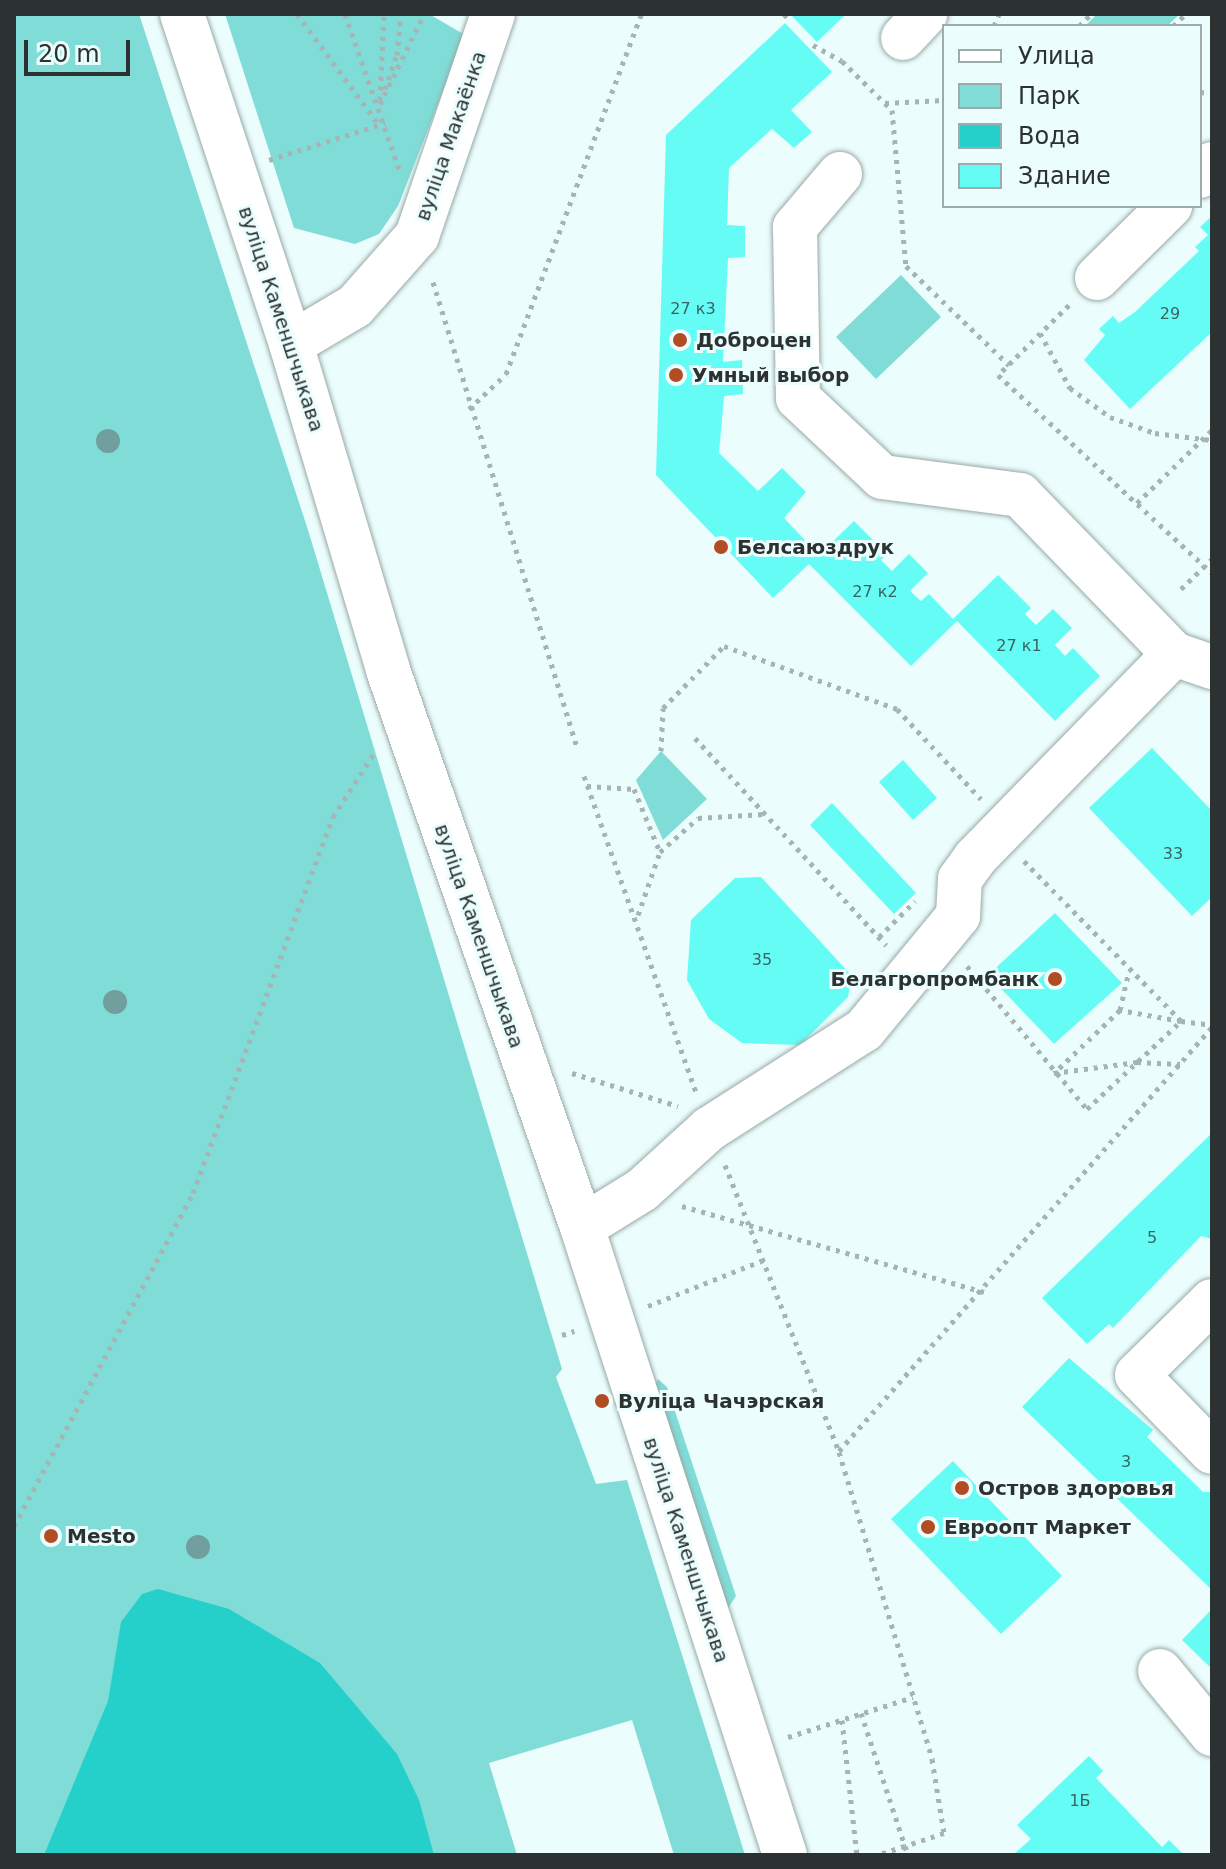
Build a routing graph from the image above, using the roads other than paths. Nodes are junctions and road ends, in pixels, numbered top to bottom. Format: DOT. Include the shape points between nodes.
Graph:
graph roads {
  1 [pos="182,14"];
  2 [pos="493,14"];
  3 [pos="840,174"];
  4 [pos="1168,208"];
  5 [pos="1097,278"];
  6 [pos="291,344"];
  7 [pos="1193,661"];
  8 [pos="582,1227"];
  9 [pos="1212,1301"];
  10 [pos="1212,1452"];
  11 [pos="1160,1671"];
  12 [pos="1212,1734"];
  13 [pos="785,1855"];
  1 -- 6 [label="street, вуліца Каменшчыкава"];
  2 -- 6 [label="street, вуліца Макаёнка" via="417,236 355,306"];
  3 -- 7 [label="street" via="795,227 798,398 882,477 1020,495"];
  4 -- 5 [label="street"];
  6 -- 8 [label="street, вуліца Каменшчыкава" via="388,670"];
  7 -- 8 [label="street" via="1005,827 960,879 958,916 896,999 822,1062 710,1111 642,1190"];
  8 -- 13 [label="street, вуліца Каменшчыкава"];
  9 -- 10 [label="street" via="1137,1375"];
  11 -- 12 [label="street"];
}
